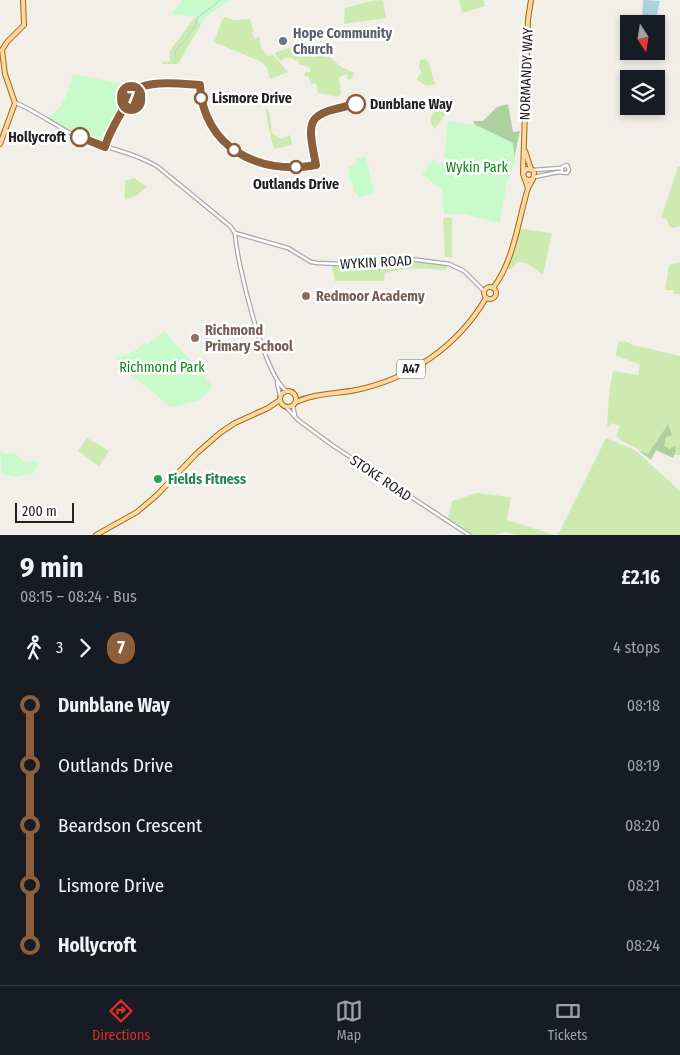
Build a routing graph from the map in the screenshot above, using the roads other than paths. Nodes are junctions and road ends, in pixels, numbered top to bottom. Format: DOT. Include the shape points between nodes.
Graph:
graph roads {
  1 [pos="23,0"];
  2 [pos="531,0"];
  3 [pos="2,46"];
  4 [pos="14,103"];
  5 [pos="0,144"];
  6 [pos="524,149"];
  7 [pos="562,167"];
  8 [pos="532,169"];
  9 [pos="523,172"];
  10 [pos="562,172"];
  11 [pos="533,178"];
  12 [pos="525,179"];
  13 [pos="528,188"];
  14 [pos="235,233"];
  15 [pos="493,288"];
  16 [pos="484,291"];
  17 [pos="486,298"];
  18 [pos="277,381"];
  19 [pos="287,391"];
  20 [pos="296,395"];
  21 [pos="310,397"];
  22 [pos="280,398"];
  23 [pos="295,404"];
  24 [pos="285,407"];
  25 [pos="268,408"];
  26 [pos="296,418"];
  27 [pos="96,535"];
  28 [pos="469,535"];
  1 -- 3 [label="main road" via="24,25"];
  2 -- 6 [label="main road, NORMANDY WAY"];
  3 -- 4 [label="main road" via="3,65"];
  4 -- 5 [label="main road"];
  4 -- 14 [label="street" via="79,137 145,159"];
  6 -- 8 [label="main road, NORMANDY WAY"];
  6 -- 9 [label="main road, NORMANDY WAY"];
  7 -- 8 [label="street" via="542,171"];
  7 -- 10 [label="street"];
  7 -- 10 [label="street" via="567,165 569,169 567,174"];
  8 -- 9 [label="main road"];
  8 -- 11 [label="main road"];
  9 -- 12 [label="main road"];
  10 -- 11 [label="street"];
  11 -- 12 [label="main road"];
  11 -- 13 [label="main road"];
  12 -- 13 [label="main road"];
  13 -- 15 [label="main road" via="510,253"];
  14 -- 16 [label="street, WYKIN ROAD" via="288,248 311,262 362,265 402,258 449,264 462,269"];
  14 -- 18 [label="street" via="240,270 266,356"];
  15 -- 16 [label="main road"];
  15 -- 17 [label="main road" via="496,292 494,297"];
  16 -- 17 [label="main road"];
  17 -- 21 [label="main road, A47" via="461,333 443,349 403,374 356,390"];
  18 -- 19 [label="street"];
  18 -- 22 [label="street"];
  19 -- 20 [label="main road"];
  19 -- 22 [label="main road"];
  20 -- 21 [label="main road, A47"];
  20 -- 23 [label="main road"];
  21 -- 23 [label="main road, A47"];
  22 -- 24 [label="main road"];
  22 -- 25 [label="main road"];
  23 -- 24 [label="main road"];
  23 -- 26 [label="street"];
  24 -- 25 [label="main road"];
  24 -- 26 [label="street, STOKE ROAD"];
  25 -- 27 [label="main road" via="220,433 142,508"];
  26 -- 28 [label="street, STOKE ROAD"];
}
